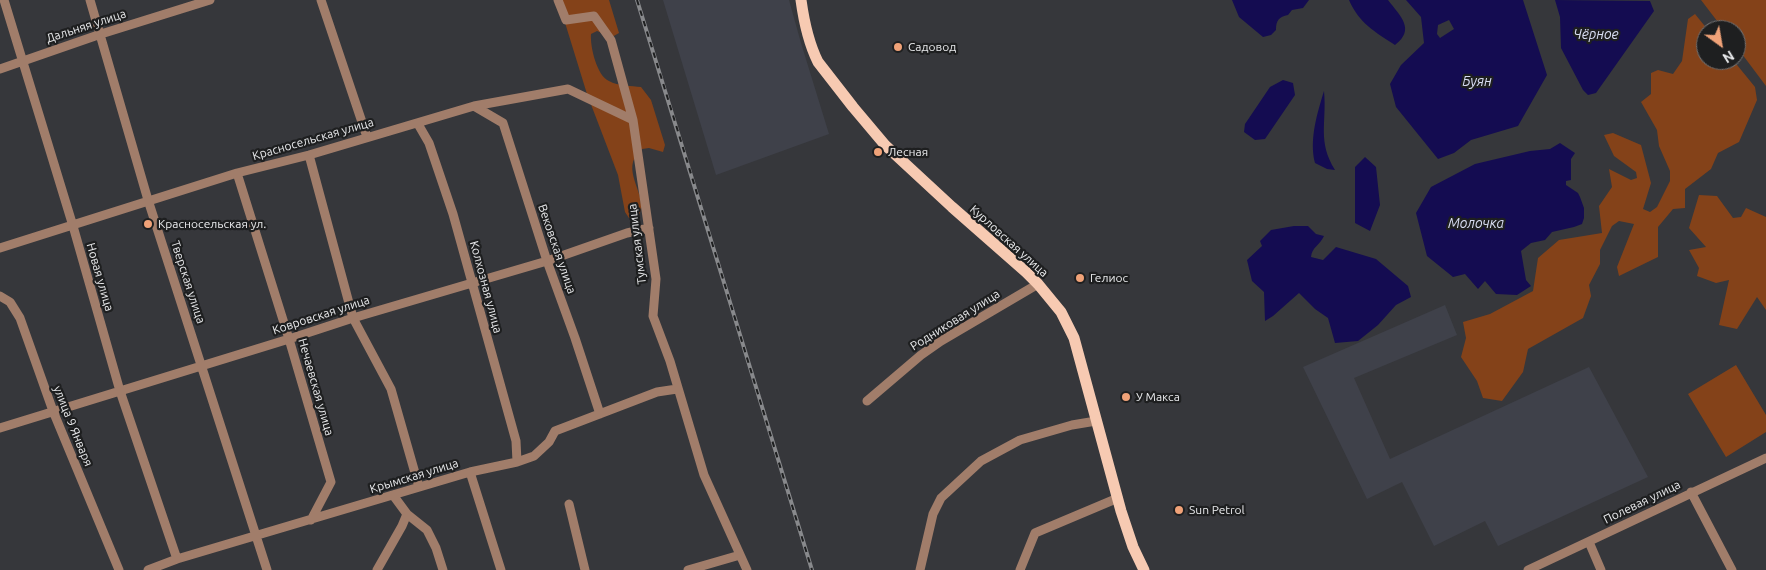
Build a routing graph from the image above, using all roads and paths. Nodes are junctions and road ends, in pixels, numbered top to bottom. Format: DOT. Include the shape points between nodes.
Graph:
graph roads {
  1 [pos="4,0"];
  2 [pos="90,0"];
  3 [pos="210,0"];
  4 [pos="321,0"];
  5 [pos="558,0"];
  6 [pos="801,0"];
  7 [pos="101,34"];
  8 [pos="23,61"];
  9 [pos="0,69"];
  10 [pos="474,106"];
  11 [pos="632,120"];
  12 [pos="418,124"];
  13 [pos="367,137"];
  14 [pos="309,155"];
  15 [pos="237,173"];
  16 [pos="148,200"];
  17 [pos="73,226"];
  18 [pos="649,228"];
  19 [pos="0,248"];
  20 [pos="547,261"];
  21 [pos="472,282"];
  22 [pos="1038,284"];
  23 [pos="0,296"];
  24 [pos="353,318"];
  25 [pos="289,339"];
  26 [pos="202,365"];
  27 [pos="677,389"];
  28 [pos="120,391"];
  29 [pos="867,401"];
  30 [pos="53,411"];
  31 [pos="600,414"];
  32 [pos="1096,422"];
  33 [pos="0,428"];
  34 [pos="1766,458"];
  35 [pos="517,462"];
  36 [pos="470,472"];
  37 [pos="419,487"];
  38 [pos="1691,492"];
  39 [pos="393,495"];
  40 [pos="1118,498"];
  41 [pos="569,504"];
  42 [pos="407,514"];
  43 [pos="311,520"];
  44 [pos="257,535"];
  45 [pos="1589,542"];
  46 [pos="740,555"];
  47 [pos="177,559"];
  48 [pos="119,570"];
  49 [pos="148,570"];
  50 [pos="267,570"];
  51 [pos="377,570"];
  52 [pos="443,570"];
  53 [pos="501,570"];
  54 [pos="585,570"];
  55 [pos="688,570"];
  56 [pos="747,570"];
  57 [pos="920,570"];
  58 [pos="1020,570"];
  59 [pos="1144,570"];
  60 [pos="1528,570"];
  61 [pos="1602,570"];
  62 [pos="1732,570"];
  1 -- 8 [label="street, Новая улица"];
  2 -- 7 [label="street, Тверская улица"];
  3 -- 7 [label="street, Дальняя улица"];
  4 -- 13 [label="street"];
  5 -- 11 [label="street, Тумская улица" via="566,20 594,16 611,40"];
  6 -- 22 [label="main road, Курловская улица" via="808,41 818,62 870,128 952,208"];
  7 -- 8 [label="street, Дальняя улица"];
  7 -- 16 [label="street, Тверская улица"];
  8 -- 9 [label="street, Дальняя улица"];
  8 -- 17 [label="street, Новая улица"];
  10 -- 11 [label="street, Красносельская улица" via="568,89"];
  10 -- 12 [label="street, Красносельская улица"];
  10 -- 20 [label="street, Вековская улица" via="503,124"];
  11 -- 18 [label="street, Тумская улица"];
  12 -- 13 [label="street, Красносельская улица"];
  12 -- 21 [label="street, Колхозная улица" via="429,143"];
  13 -- 14 [label="street, Красносельская улица"];
  14 -- 15 [label="street, Красносельская улица"];
  14 -- 24 [label="street"];
  15 -- 16 [label="street, Красносельская улица"];
  15 -- 25 [label="street, Нечаевская улица"];
  16 -- 17 [label="street, Красносельская улица"];
  16 -- 26 [label="street, Тверская улица"];
  17 -- 19 [label="street, Красносельская улица"];
  17 -- 28 [label="street, Новая улица"];
  18 -- 20 [label="street, Ковровская улица"];
  18 -- 27 [label="street, Тумская улица" via="656,279 653,316"];
  20 -- 21 [label="street, Ковровская улица"];
  20 -- 31 [label="street, Вековская улица"];
  21 -- 24 [label="street, Ковровская улица"];
  21 -- 35 [label="street, Колхозная улица" via="516,441"];
  22 -- 29 [label="street, Родниковая улица" via="922,354"];
  22 -- 32 [label="main road, Курловская улица" via="1061,312 1074,338"];
  23 -- 30 [label="street, улица 9 Января" via="10,302 20,318"];
  24 -- 25 [label="street, Ковровская улица"];
  24 -- 37 [label="street" via="391,389"];
  25 -- 26 [label="street, Ковровская улица"];
  25 -- 43 [label="street, Нечаевская улица" via="330,482"];
  26 -- 28 [label="street, Ковровская улица"];
  26 -- 44 [label="street, Тверская улица"];
  27 -- 31 [label="street, Крымская улица" via="657,392"];
  27 -- 46 [label="street, Тумская улица" via="704,475"];
  28 -- 30 [label="street, Ковровская улица"];
  28 -- 47 [label="street, Новая улица"];
  30 -- 33 [label="street, Ковровская улица"];
  30 -- 48 [label="street, улица 9 Января"];
  31 -- 35 [label="street, Крымская улица" via="555,431 534,456"];
  32 -- 40 [label="main road, Курловская улица"];
  32 -- 57 [label="street" via="1072,425 1020,440 981,461 937,506"];
  34 -- 38 [label="street, Полевая улица"];
  35 -- 36 [label="street, Крымская улица"];
  36 -- 37 [label="street, Крымская улица"];
  36 -- 53 [label="street"];
  37 -- 39 [label="street, Крымская улица"];
  38 -- 45 [label="street, Полевая улица"];
  38 -- 62 [label="street"];
  39 -- 42 [label="street"];
  39 -- 43 [label="street, Крымская улица"];
  40 -- 58 [label="street" via="1035,533"];
  40 -- 59 [label="main road, Курловская улица" via="1133,547"];
  41 -- 54 [label="street"];
  42 -- 51 [label="street"];
  42 -- 52 [label="street" via="427,530"];
  43 -- 44 [label="street, Крымская улица"];
  44 -- 47 [label="street, Крымская улица"];
  44 -- 50 [label="street, Тверская улица"];
  45 -- 60 [label="street, Полевая улица"];
  45 -- 61 [label="street"];
  46 -- 55 [label="street"];
  46 -- 56 [label="street, Тумская улица"];
  47 -- 49 [label="street, Крымская улица"];
}
